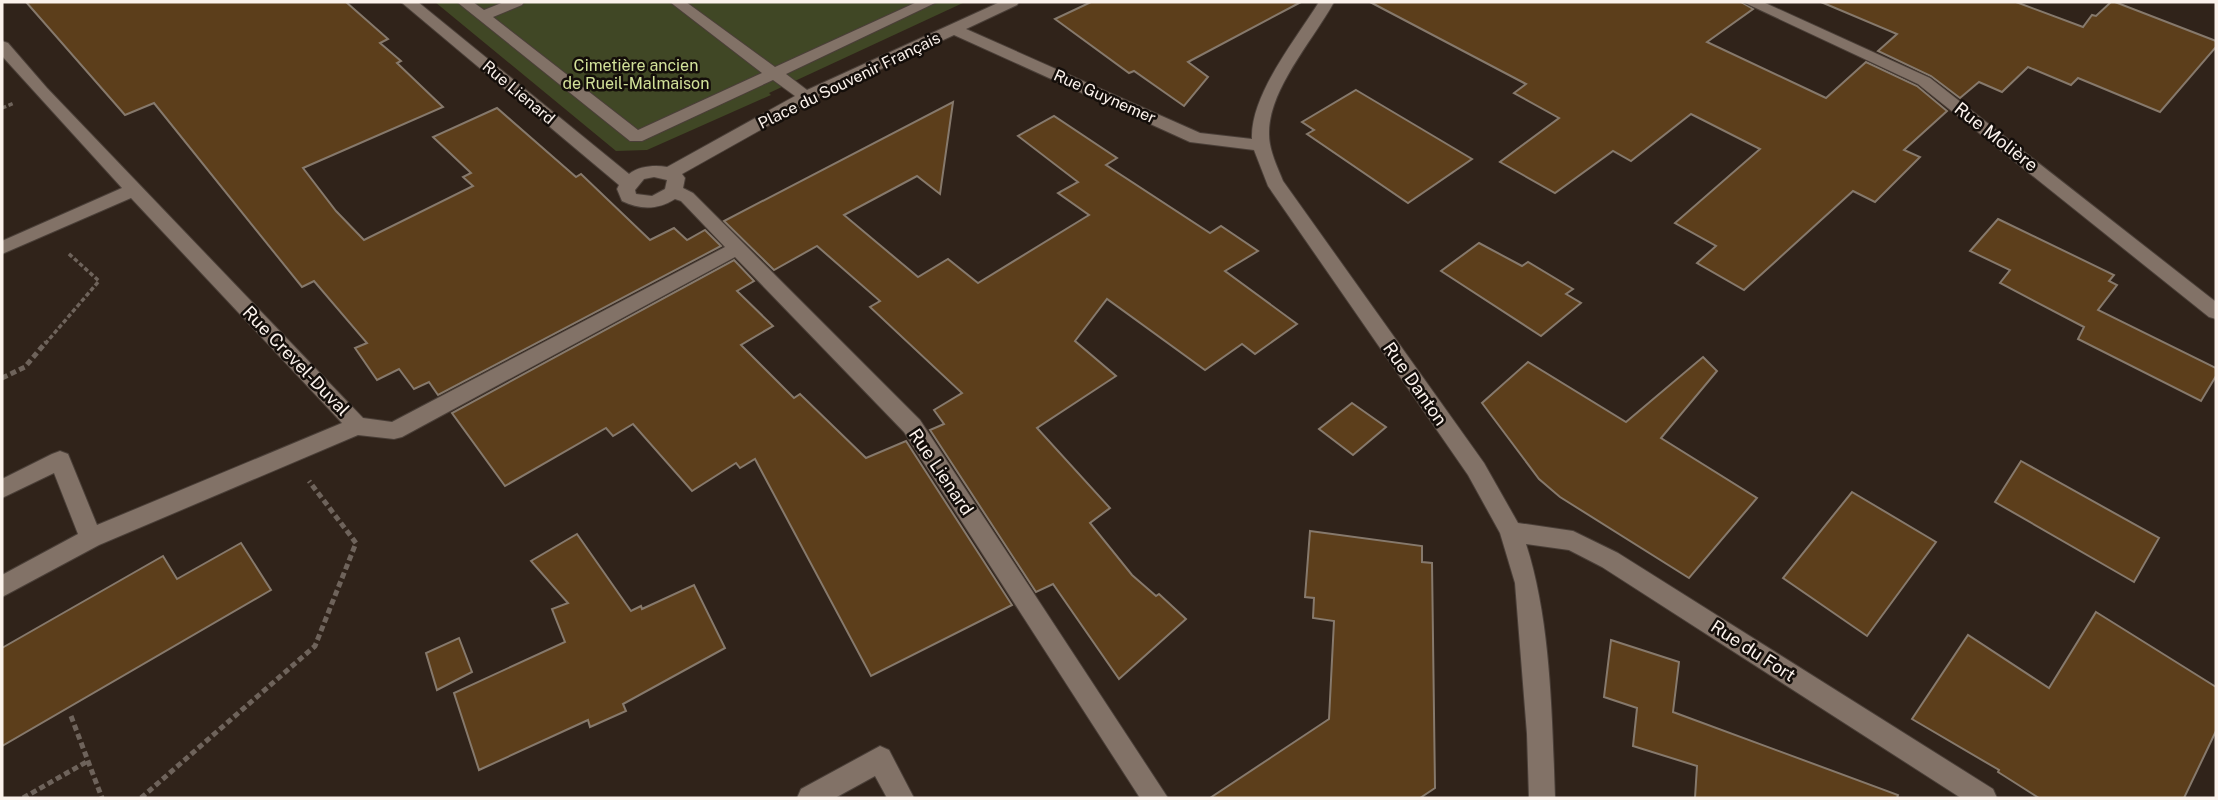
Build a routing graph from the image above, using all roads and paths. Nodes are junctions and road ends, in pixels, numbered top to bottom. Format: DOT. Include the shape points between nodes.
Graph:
graph roads {
  1 [pos="410,2"];
  2 [pos="464,2"];
  3 [pos="517,2"];
  4 [pos="677,2"];
  5 [pos="885,2"];
  6 [pos="929,2"];
  7 [pos="1012,2"];
  8 [pos="1327,2"];
  9 [pos="1751,2"];
  10 [pos="903,14"];
  11 [pos="482,16"];
  12 [pos="954,29"];
  13 [pos="2,46"];
  14 [pos="775,75"];
  15 [pos="806,97"];
  16 [pos="1261,144"];
  17 [pos="672,182"];
  18 [pos="628,183"];
  19 [pos="133,190"];
  20 [pos="86,211"];
  21 [pos="2,248"];
  22 [pos="737,248"];
  23 [pos="2216,312"];
  24 [pos="2,378"];
  25 [pos="357,426"];
  26 [pos="289,454"];
  27 [pos="2,489"];
  28 [pos="1511,532"];
  29 [pos="91,538"];
  30 [pos="2,587"];
  31 [pos="71,716"];
  32 [pos="88,761"];
  33 [pos="23,798"];
  34 [pos="103,798"];
  35 [pos="141,798"];
  36 [pos="810,798"];
  37 [pos="901,798"];
  38 [pos="1154,798"];
  39 [pos="1542,798"];
  40 [pos="1984,798"];
  1 -- 18 [label="street, Rue Lienard"];
  2 -- 11 [label="street"];
  3 -- 11 [label="street"];
  4 -- 14 [label="street"];
  5 -- 10 [label="street"];
  6 -- 10 [label="street"];
  7 -- 12 [label="street, Place du Souvenir Français"];
  8 -- 16 [label="street, Rue Danton" via="1266,103"];
  9 -- 23 [label="street, Rue Molière" via="1924,81"];
  10 -- 14 [label="street"];
  11 -- 14 [label="street" via="636,137"];
  12 -- 15 [label="street, Place du Souvenir Français"];
  12 -- 16 [label="street, Rue Guynemer" via="1196,138"];
  13 -- 19 [label="street, Rue Crevel-Duval"];
  14 -- 15 [label="street"];
  15 -- 17 [label="street, Place du Souvenir Français"];
  16 -- 28 [label="street, Rue Danton" via="1274,182 1476,470"];
  17 -- 18 [label="street" via="645,172"];
  17 -- 18 [label="street, Rue Lienard" via="661,200 643,203 628,197"];
  17 -- 22 [label="street, Rue Lienard"];
  19 -- 20 [label="street"];
  19 -- 25 [label="street, Rue Crevel-Duval"];
  20 -- 21 [label="street"];
  20 -- 24 [label="path" via="60,246 99,281 25,367"];
  22 -- 25 [label="street, Rue Crevel-Duval" via="394,431"];
  22 -- 38 [label="street, Rue Lienard" via="912,426"];
  25 -- 26 [label="street"];
  26 -- 29 [label="street"];
  26 -- 35 [label="path" via="356,543 315,646"];
  27 -- 29 [label="street" via="60,460"];
  28 -- 39 [label="street, Rue Danton" via="1527,583"];
  28 -- 40 [label="street, Rue du Fort" via="1573,541 1610,560"];
  29 -- 30 [label="street"];
  31 -- 32 [label="path"];
  32 -- 33 [label="path"];
  32 -- 34 [label="path"];
  36 -- 37 [label="street" via="880,759"];
}
